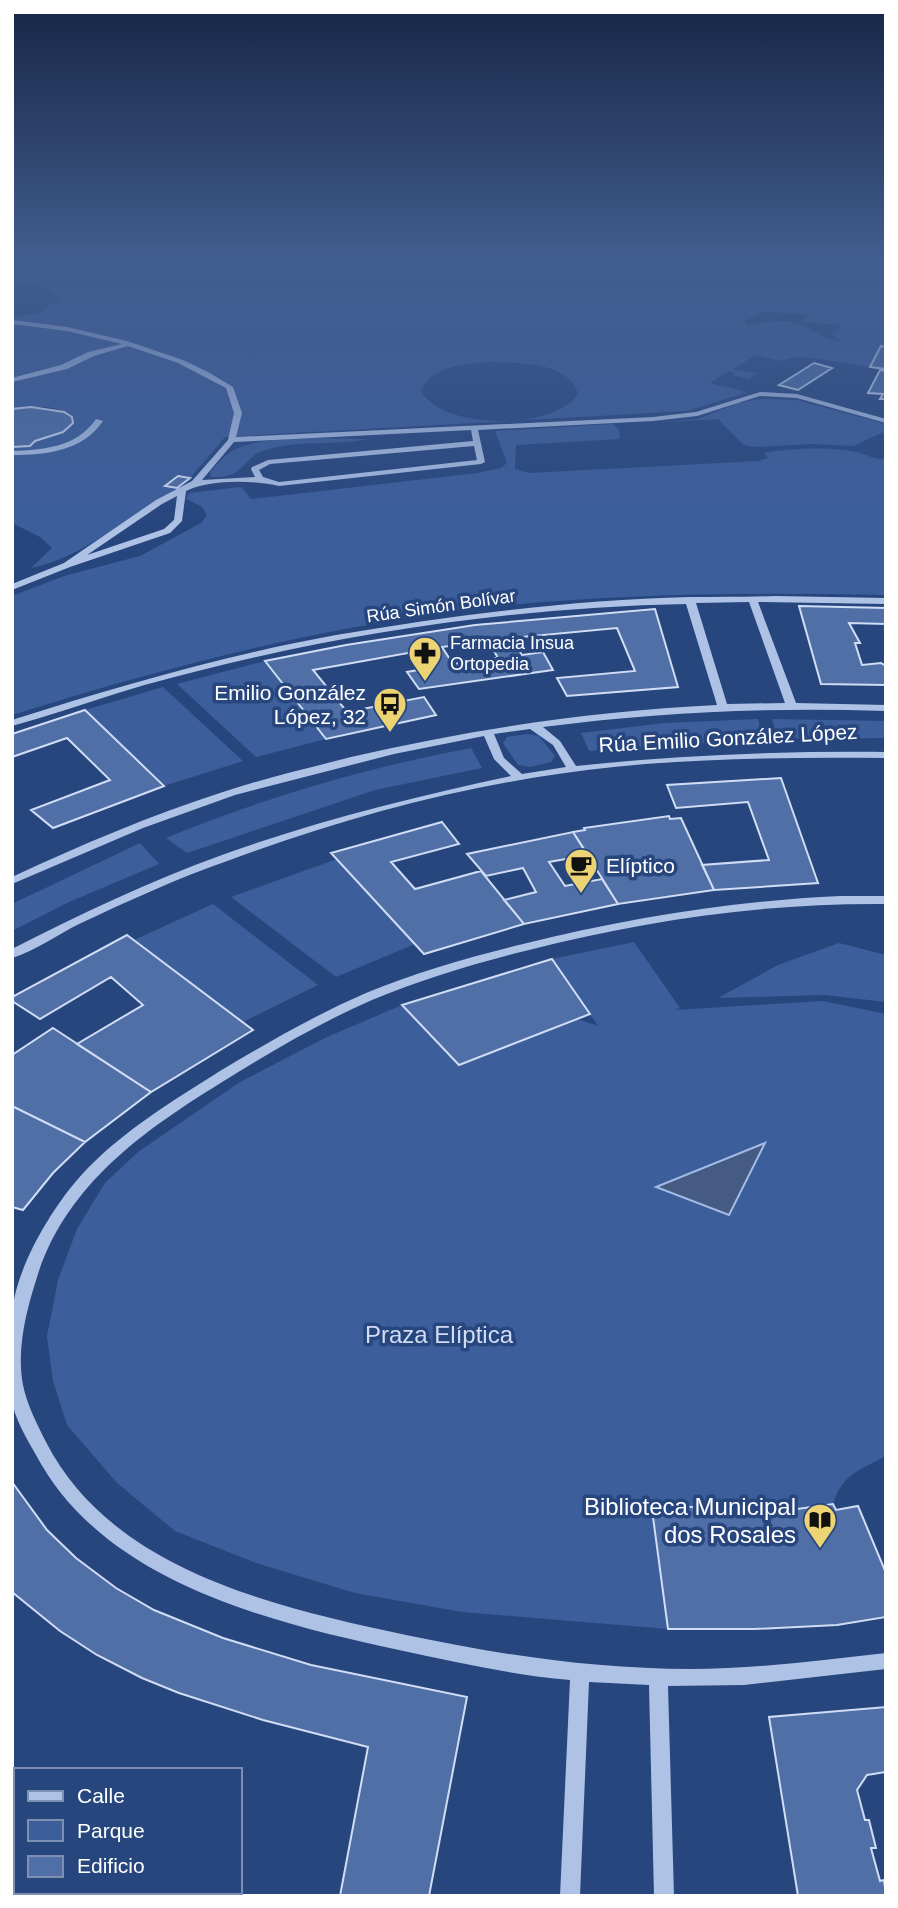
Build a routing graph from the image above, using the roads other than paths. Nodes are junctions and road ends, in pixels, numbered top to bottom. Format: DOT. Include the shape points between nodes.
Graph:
graph roads {
  1 [pos="114,348"];
  2 [pos="144,348"];
  3 [pos="12,380"];
  4 [pos="99,421"];
  5 [pos="886,421"];
  6 [pos="474,428"];
  7 [pos="232,440"];
  8 [pos="476,443"];
  9 [pos="12,453"];
  10 [pos="260,479"];
  11 [pos="195,482"];
  12 [pos="182,489"];
  13 [pos="67,565"];
  14 [pos="12,587"];
  15 [pos="690,600"];
  16 [pos="753,600"];
  17 [pos="886,601"];
  18 [pos="792,707"];
  19 [pos="723,708"];
  20 [pos="886,708"];
  21 [pos="12,723"];
  22 [pos="531,725"];
  23 [pos="488,731"];
  24 [pos="886,755"];
  25 [pos="572,769"];
  26 [pos="521,778"];
  27 [pos="12,881"];
  28 [pos="886,900"];
  29 [pos="12,954"];
  30 [pos="886,1661"];
  31 [pos="580,1671"];
  32 [pos="657,1677"];
  33 [pos="570,1896"];
  34 [pos="664,1896"];
  1 -- 3 [label="street"];
  2 -- 7 [label="street" via="201,369 229,387 238,412"];
  4 -- 9 [label="street" via="87,436 65,446"];
  5 -- 6 [label="street" via="797,396 760,394 697,414"];
  6 -- 7 [label="street"];
  6 -- 8 [label="street"];
  7 -- 11 [label="street"];
  8 -- 10 [label="street" via="268,462 255,469"];
  8 -- 10 [label="street" via="481,462 279,484"];
  10 -- 11 [label="street"];
  11 -- 12 [label="street"];
  12 -- 13 [label="street"];
  12 -- 13 [label="street" via="178,521 167,531"];
  13 -- 14 [label="street"];
  15 -- 16 [label="street, Rúa Simón Bolívar"];
  15 -- 19 [label="street, Rúa Emilio González López"];
  15 -- 21 [label="street, Rúa Simón Bolívar" via="480,616 292,645 109,692"];
  16 -- 17 [label="street, Rúa Simón Bolívar"];
  16 -- 18 [label="street, Rúa Emilio González López"];
  18 -- 19 [label="street, Rúa Emilio González López"];
  18 -- 20 [label="street, Rúa Emilio González López"];
  19 -- 22 [label="street, Rúa Emilio González López"];
  22 -- 23 [label="street, Rúa Emilio González López"];
  22 -- 25 [label="street, Rúa Emilio González López" via="548,733"];
  23 -- 26 [label="street" via="495,757"];
  23 -- 27 [label="street, Rúa Emilio González López" via="395,749 220,796 132,828"];
  24 -- 25 [label="street, Rúa Emilio González López" via="712,758"];
  25 -- 26 [label="street, Rúa Emilio González López"];
  26 -- 29 [label="street, Rúa Emilio González López" via="392,805 277,838 183,873"];
  28 -- 31 [label="street" via="719,908 609,925 449,968 348,1006 183,1101 106,1157 66,1200 29,1274 16,1324 14,1380 28,1422 47,1463 81,1506 141,1553 219,1591 318,1625 504,1664"];
  30 -- 32 [label="street" via="740,1678"];
  31 -- 32 [label="street"];
  31 -- 33 [label="street"];
  32 -- 34 [label="street"];
}
